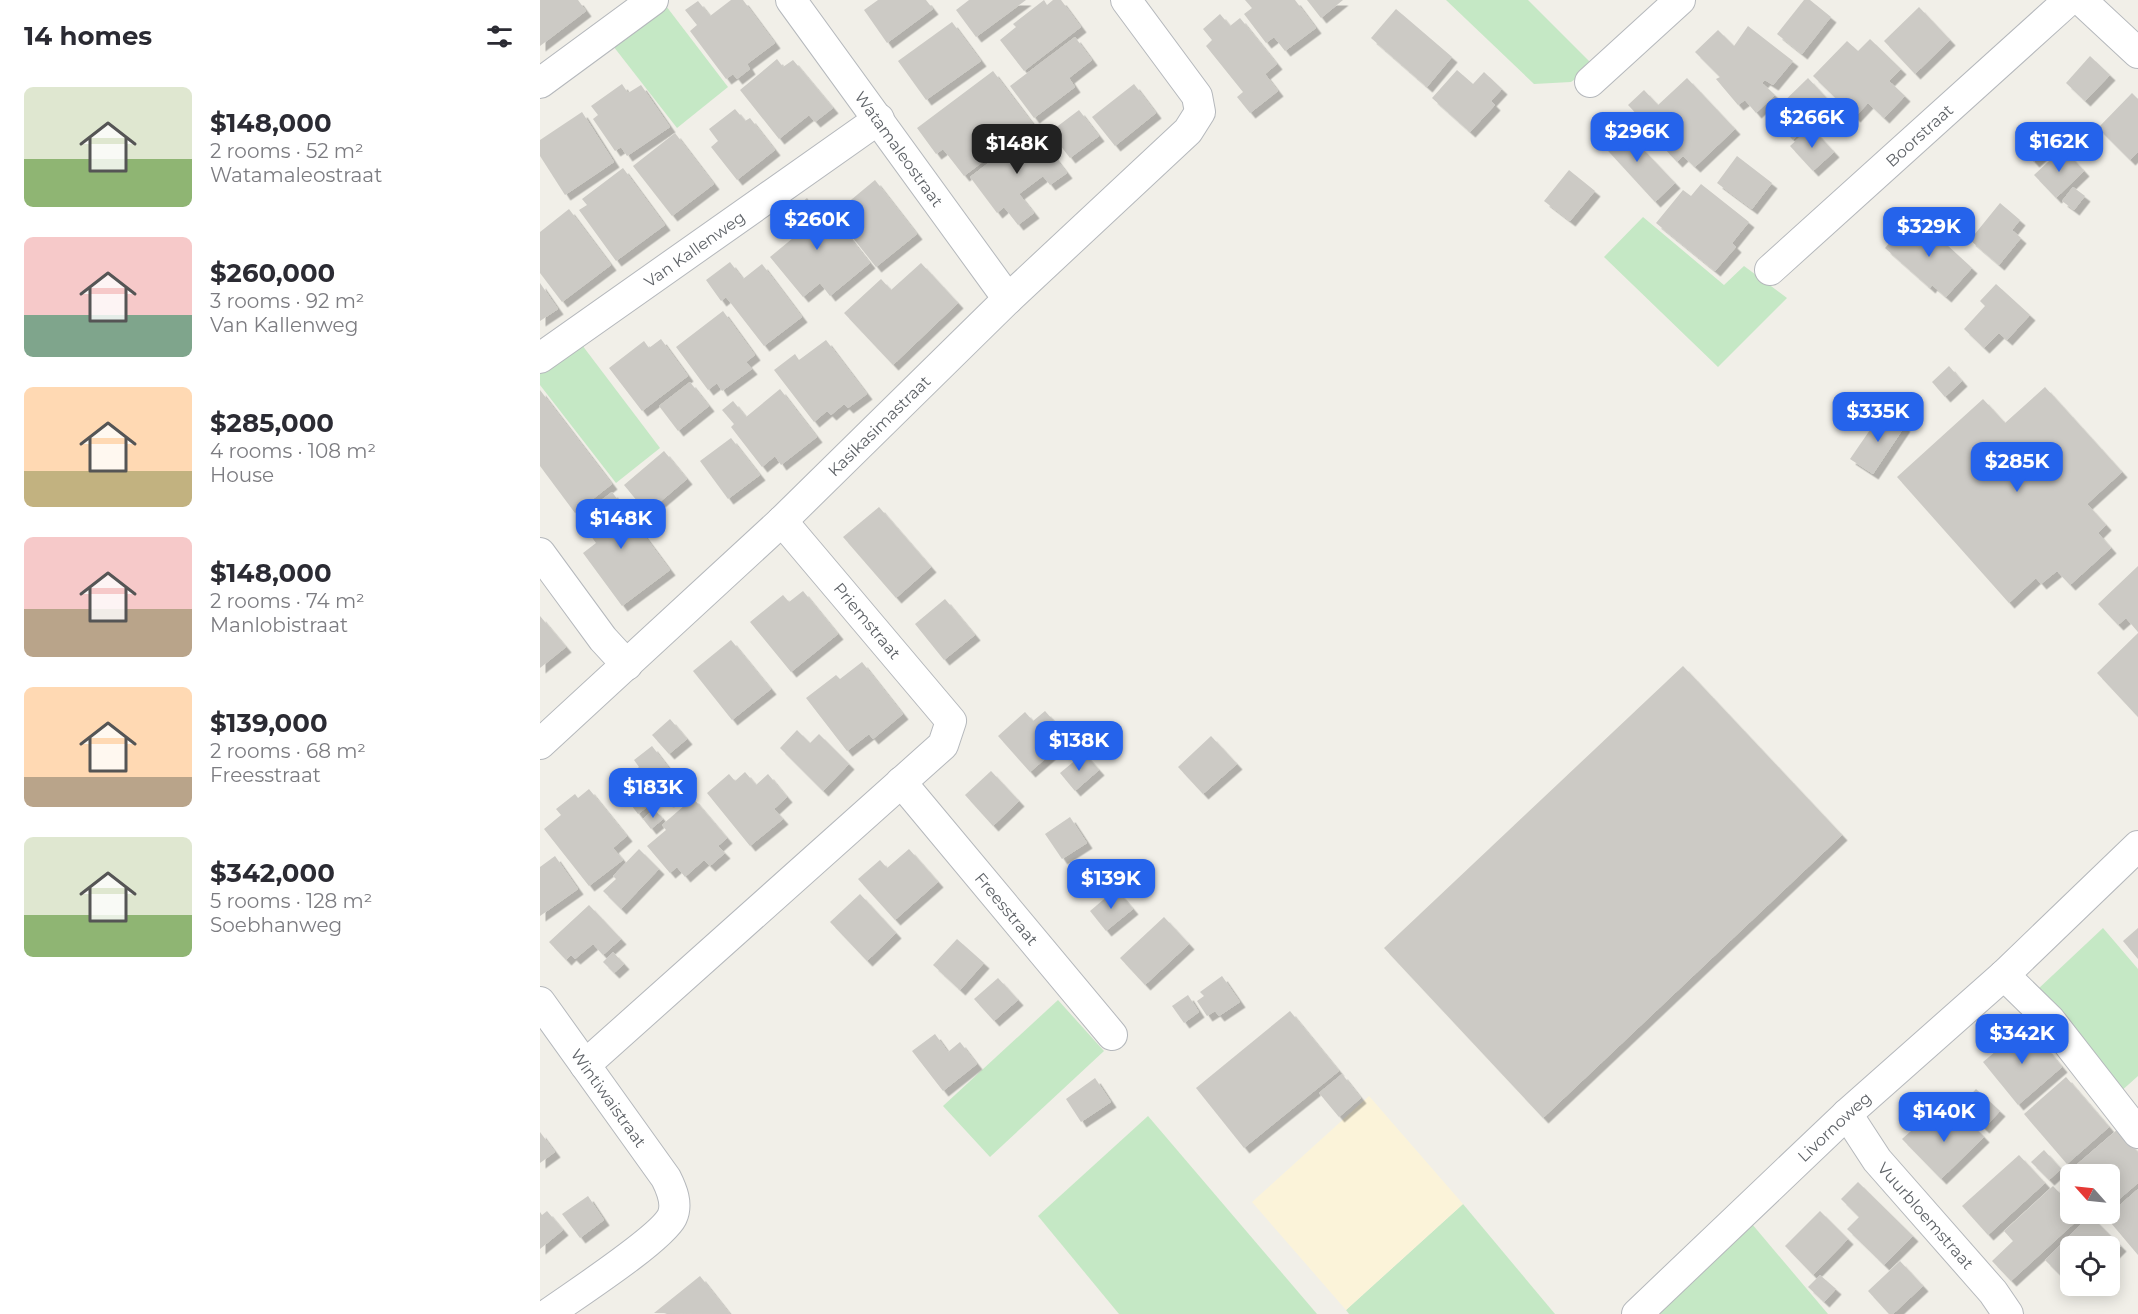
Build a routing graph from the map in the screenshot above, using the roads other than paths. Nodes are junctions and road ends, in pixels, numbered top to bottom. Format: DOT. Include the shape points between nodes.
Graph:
graph roads {
  1 [pos="653,0"];
  2 [pos="790,0"];
  3 [pos="1680,0"];
  4 [pos="2069,0"];
  5 [pos="2081,0"];
  6 [pos="1137,4"];
  7 [pos="2138,53"];
  8 [pos="1590,82"];
  9 [pos="540,83"];
  10 [pos="879,118"];
  11 [pos="1770,270"];
  12 [pos="1008,299"];
  13 [pos="540,358"];
  14 [pos="782,521"];
  15 [pos="540,553"];
  16 [pos="627,665"];
  17 [pos="540,744"];
  18 [pos="901,782"];
  19 [pos="2138,846"];
  20 [pos="2004,975"];
  21 [pos="540,1002"];
  22 [pos="1112,1035"];
  23 [pos="585,1065"];
  24 [pos="1847,1114"];
  25 [pos="2138,1132"];
  26 [pos="548,1314"];
  27 [pos="1637,1314"];
  28 [pos="2008,1314"];
  1 -- 9 [label="street"];
  2 -- 10 [label="street, Watamaleostraat"];
  3 -- 8 [label="street"];
  4 -- 11 [label="street, Boorstraat"];
  5 -- 7 [label="street"];
  6 -- 12 [label="street, Kasikasimastraat" via="1197,96 1200,112 1188,131"];
  10 -- 12 [label="street, Watamaleostraat"];
  10 -- 13 [label="street, Van Kallenweg"];
  12 -- 14 [label="street, Kasikasimastraat"];
  14 -- 16 [label="street, Kasikasimastraat"];
  14 -- 18 [label="street, Priemstraat" via="951,721 943,745"];
  15 -- 16 [label="street" via="603,639"];
  16 -- 17 [label="street, Kasikasimastraat"];
  18 -- 22 [label="street, Freesstraat"];
  18 -- 23 [label="street"];
  19 -- 20 [label="street, Livornoweg"];
  20 -- 24 [label="street, Livornoweg"];
  20 -- 25 [label="street" via="2050,1020"];
  21 -- 23 [label="street, Wintiwaistraat"];
  23 -- 26 [label="street, Wintiwaistraat" via="666,1178 675,1196 672,1217"];
  24 -- 27 [label="street, Livornoweg"];
  24 -- 28 [label="street, Vuurbloemstraat" via="1877,1160"];
}
